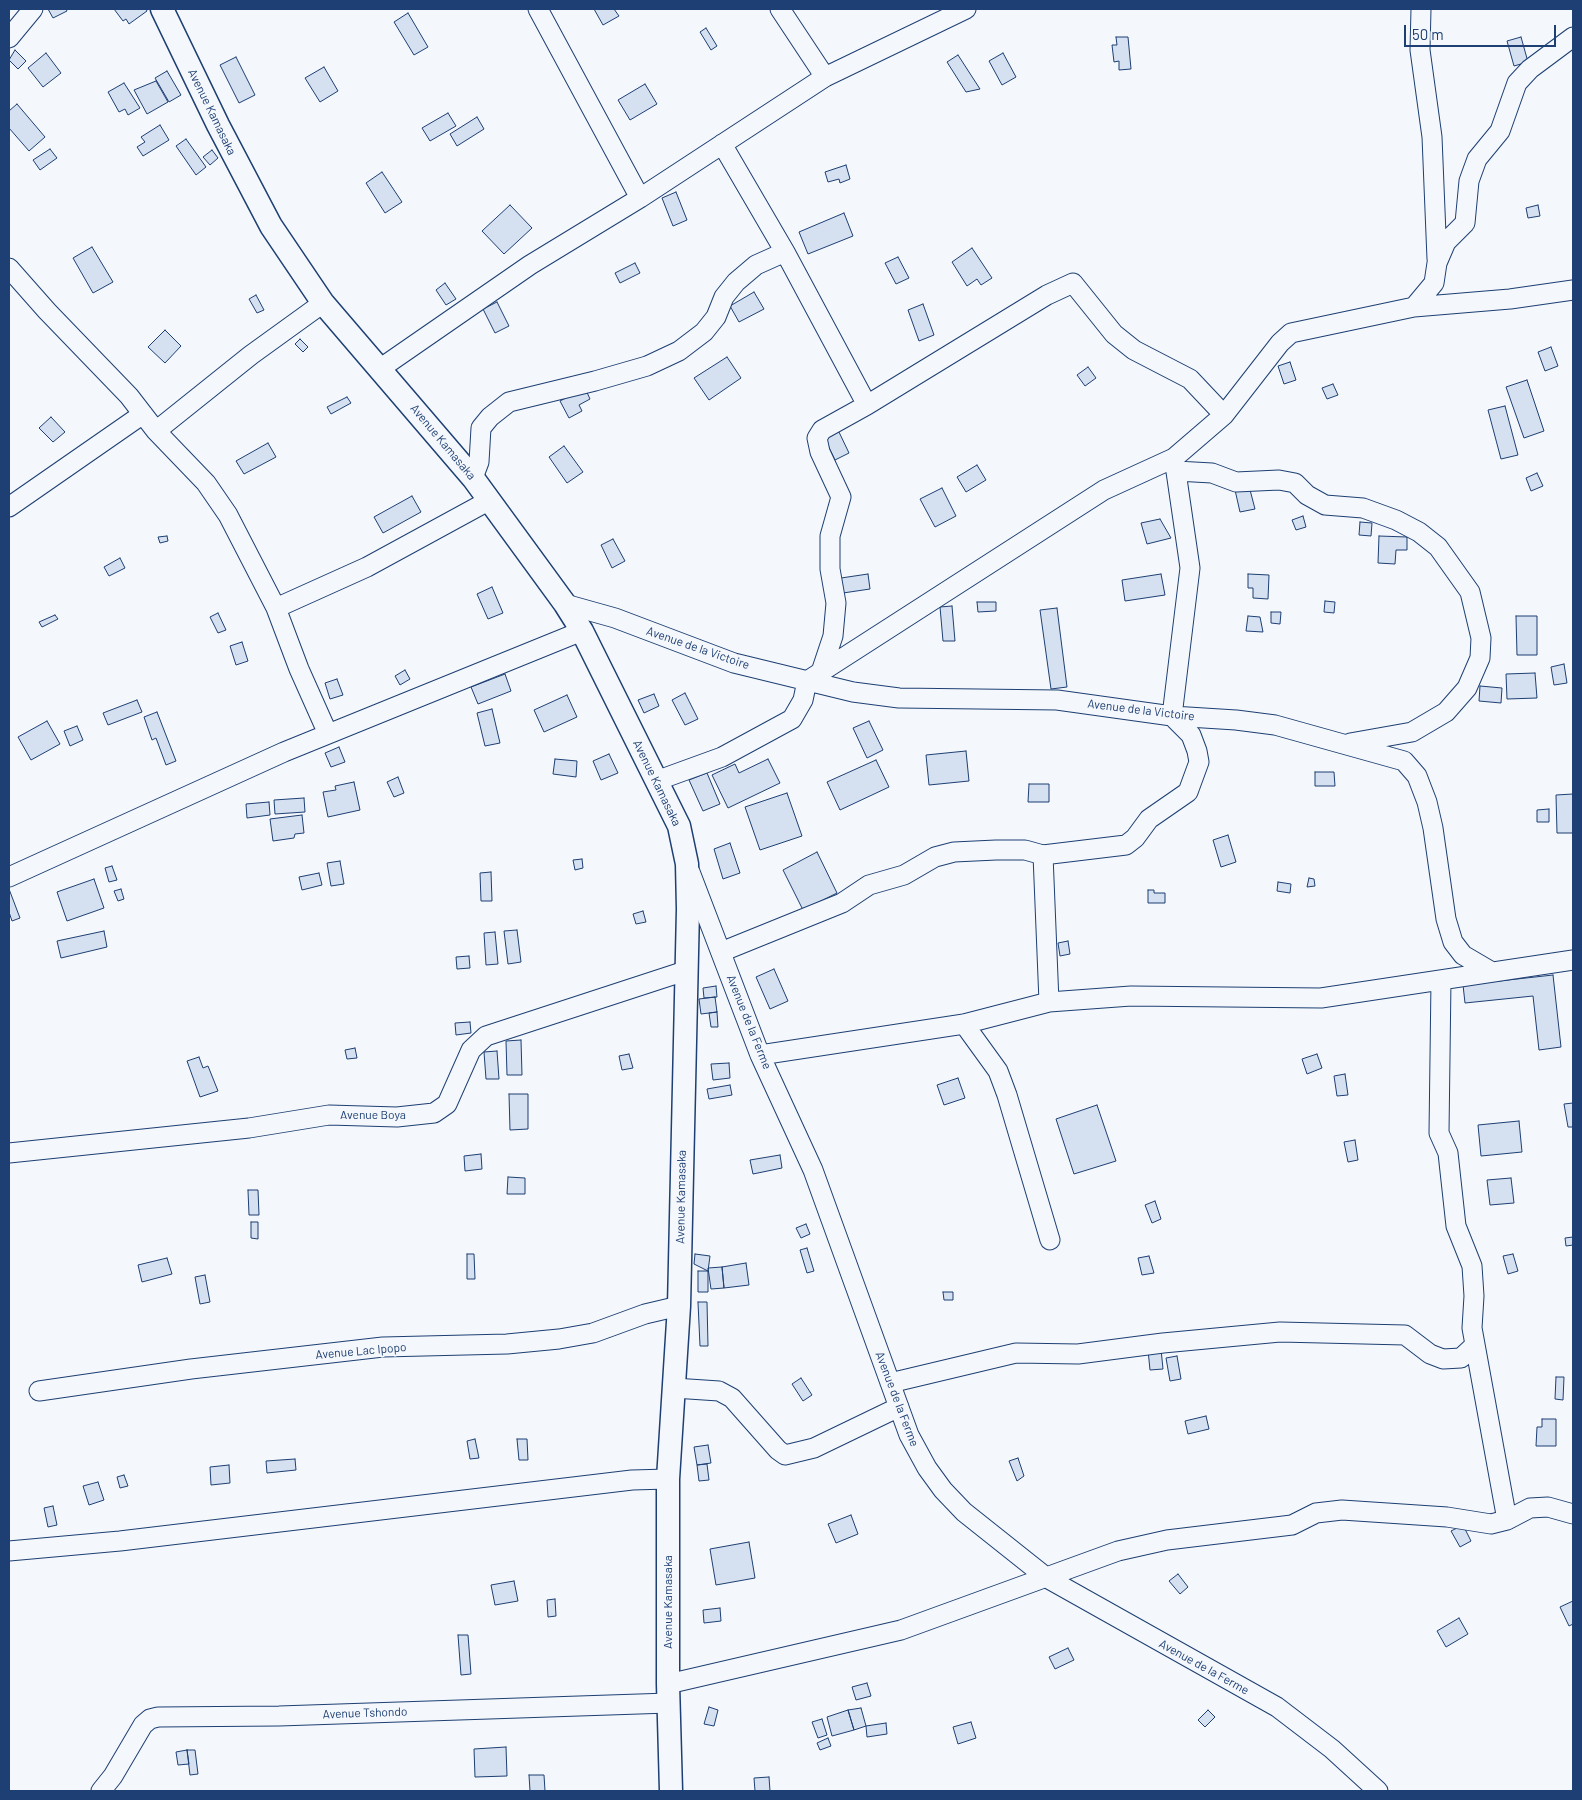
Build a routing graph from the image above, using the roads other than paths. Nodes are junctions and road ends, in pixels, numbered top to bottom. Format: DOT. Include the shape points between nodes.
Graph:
graph roads {
  1 [pos="33,9"];
  2 [pos="162,9"];
  3 [pos="538,9"];
  4 [pos="780,9"];
  5 [pos="1421,9"];
  6 [pos="959,11"];
  7 [pos="1573,37"];
  8 [pos="9,38"];
  9 [pos="825,77"];
  10 [pos="722,144"];
  11 [pos="640,198"];
  12 [pos="785,252"];
  13 [pos="1437,263"];
  14 [pos="9,270"];
  15 [pos="1573,290"];
  16 [pos="323,303"];
  17 [pos="1414,307"];
  18 [pos="381,368"];
  19 [pos="867,405"];
  20 [pos="143,414"];
  21 [pos="1224,415"];
  22 [pos="156,431"];
  23 [pos="1175,465"];
  24 [pos="473,478"];
  25 [pos="490,500"];
  26 [pos="9,507"];
  27 [pos="565,604"];
  28 [pos="276,608"];
  29 [pos="582,631"];
  30 [pos="814,677"];
  31 [pos="1172,716"];
  32 [pos="328,734"];
  33 [pos="1345,744"];
  34 [pos="656,781"];
  35 [pos="1043,855"];
  36 [pos="687,864"];
  37 [pos="9,877"];
  38 [pos="721,952"];
  39 [pos="1573,960"];
  40 [pos="685,971"];
  41 [pos="1492,972"];
  42 [pos="1441,980"];
  43 [pos="1050,1002"];
  44 [pos="964,1024"];
  45 [pos="760,1055"];
  46 [pos="9,1153"];
  47 [pos="1050,1240"];
  48 [pos="679,1306"];
  49 [pos="1475,1345"];
  50 [pos="890,1383"];
  51 [pos="674,1388"];
  52 [pos="39,1391"];
  53 [pos="899,1407"];
  54 [pos="668,1479"];
  55 [pos="1573,1514"];
  56 [pos="1507,1520"];
  57 [pos="9,1551"];
  58 [pos="1047,1578"];
  59 [pos="668,1693"];
  60 [pos="100,1791"];
  61 [pos="671,1791"];
  62 [pos="1378,1791"];
  1 -- 8 [label="street"];
  2 -- 16 [label="street, Avenue Kamasaka" via="271,226"];
  3 -- 11 [label="street"];
  4 -- 9 [label="street"];
  5 -- 13 [label="street" via="1420,50 1432,137"];
  6 -- 9 [label="street"];
  7 -- 13 [label="street" via="1517,83 1500,130 1474,166 1464,223 1446,242"];
  9 -- 10 [label="street"];
  10 -- 11 [label="street"];
  10 -- 12 [label="street"];
  11 -- 18 [label="street" via="530,265"];
  12 -- 19 [label="street"];
  12 -- 24 [label="street" via="756,265 736,282 704,332 679,351 646,366 508,402 481,428 479,462"];
  13 -- 17 [label="street" via="1434,283"];
  14 -- 20 [label="street" via="109,373"];
  15 -- 17 [label="street"];
  16 -- 18 [label="street, Avenue Kamasaka"];
  16 -- 22 [label="street" via="251,355"];
  17 -- 21 [label="street" via="1291,333"];
  18 -- 24 [label="street, Avenue Kamasaka"];
  19 -- 21 [label="street" via="1047,295 1073,283 1114,334 1134,350 1190,379"];
  19 -- 30 [label="street" via="822,430 817,438 841,497 830,536 830,569 836,603 833,636"];
  20 -- 22 [label="street"];
  20 -- 26 [label="street"];
  21 -- 23 [label="street"];
  22 -- 28 [label="street" via="206,483 228,515"];
  23 -- 30 [label="street" via="1104,490"];
  23 -- 31 [label="street" via="1190,568"];
  23 -- 33 [label="street" via="1236,482 1279,480 1295,483 1307,495 1325,505 1363,508 1396,520 1438,547 1470,592 1481,638 1480,658 1467,688 1446,712 1412,732"];
  24 -- 25 [label="street, Avenue Kamasaka"];
  25 -- 27 [label="street, Avenue Kamasaka"];
  25 -- 28 [label="street" via="367,567"];
  27 -- 29 [label="street, Avenue Kamasaka"];
  27 -- 30 [label="street, Avenue de la Victoire" via="615,618 734,663"];
  28 -- 32 [label="street"];
  29 -- 32 [label="street"];
  29 -- 34 [label="street, Avenue Kamasaka"];
  30 -- 31 [label="street, Avenue de la Victoire" via="853,692 898,698 1057,700"];
  30 -- 34 [label="street" via="792,718 722,757"];
  31 -- 33 [label="street, Avenue de la Victoire" via="1275,725"];
  31 -- 35 [label="street" via="1191,735 1197,751 1199,762 1188,792 1149,819 1126,845"];
  32 -- 37 [label="street"];
  33 -- 41 [label="street, Avenue de la Victoire" via="1404,761 1412,768 1427,802 1453,942 1463,955"];
  34 -- 36 [label="street, Avenue Kamasaka" via="679,826"];
  35 -- 38 [label="street" via="1015,850 954,852 934,857 904,875 869,885 842,903"];
  35 -- 43 [label="street"];
  36 -- 38 [label="street, Avenue de la Ferme"];
  36 -- 40 [label="street, Avenue Kamasaka"];
  38 -- 45 [label="street, Avenue de la Ferme"];
  39 -- 41 [label="street"];
  40 -- 46 [label="street, Avenue Boya" via="486,1036 471,1050 447,1104 434,1113 397,1117 330,1114 249,1128"];
  40 -- 48 [label="street, Avenue Kamasaka"];
  41 -- 42 [label="street"];
  42 -- 43 [label="street" via="1321,998 1131,996"];
  42 -- 49 [label="street" via="1439,1133 1448,1153 1456,1226 1472,1266"];
  43 -- 44 [label="street"];
  44 -- 45 [label="street"];
  44 -- 47 [label="street" via="998,1071"];
  45 -- 50 [label="street, Avenue de la Ferme" via="813,1170"];
  48 -- 51 [label="street, Avenue Kamasaka"];
  48 -- 52 [label="street, Avenue Lac Ipopo" via="645,1314 593,1333 559,1339 507,1344 383,1347 191,1369"];
  49 -- 50 [label="street" via="1461,1358 1443,1359 1430,1354 1405,1335 1280,1332 1078,1354 1016,1353"];
  49 -- 56 [label="street"];
  50 -- 53 [label="street, Avenue de la Ferme"];
  51 -- 53 [label="street" via="719,1391 732,1398 785,1455 814,1448"];
  51 -- 54 [label="street, Avenue Kamasaka"];
  53 -- 58 [label="street, Avenue de la Ferme" via="927,1468 943,1490 964,1512"];
  54 -- 57 [label="street" via="612,1482 120,1541"];
  54 -- 59 [label="street, Avenue Kamasaka"];
  55 -- 56 [label="street" via="1548,1507 1530,1508"];
  56 -- 58 [label="street, Avenue Tshondo" via="1491,1524 1447,1516 1342,1510 1316,1512 1292,1525 1167,1540 1118,1551"];
  58 -- 59 [label="street, Avenue Tshondo" via="901,1630"];
  58 -- 62 [label="street, Avenue de la Ferme" via="1276,1707 1332,1749"];
  59 -- 60 [label="street, Avenue Tshondo" via="279,1716 158,1717 144,1725"];
  59 -- 61 [label="street, Avenue Kamasaka"];
}
